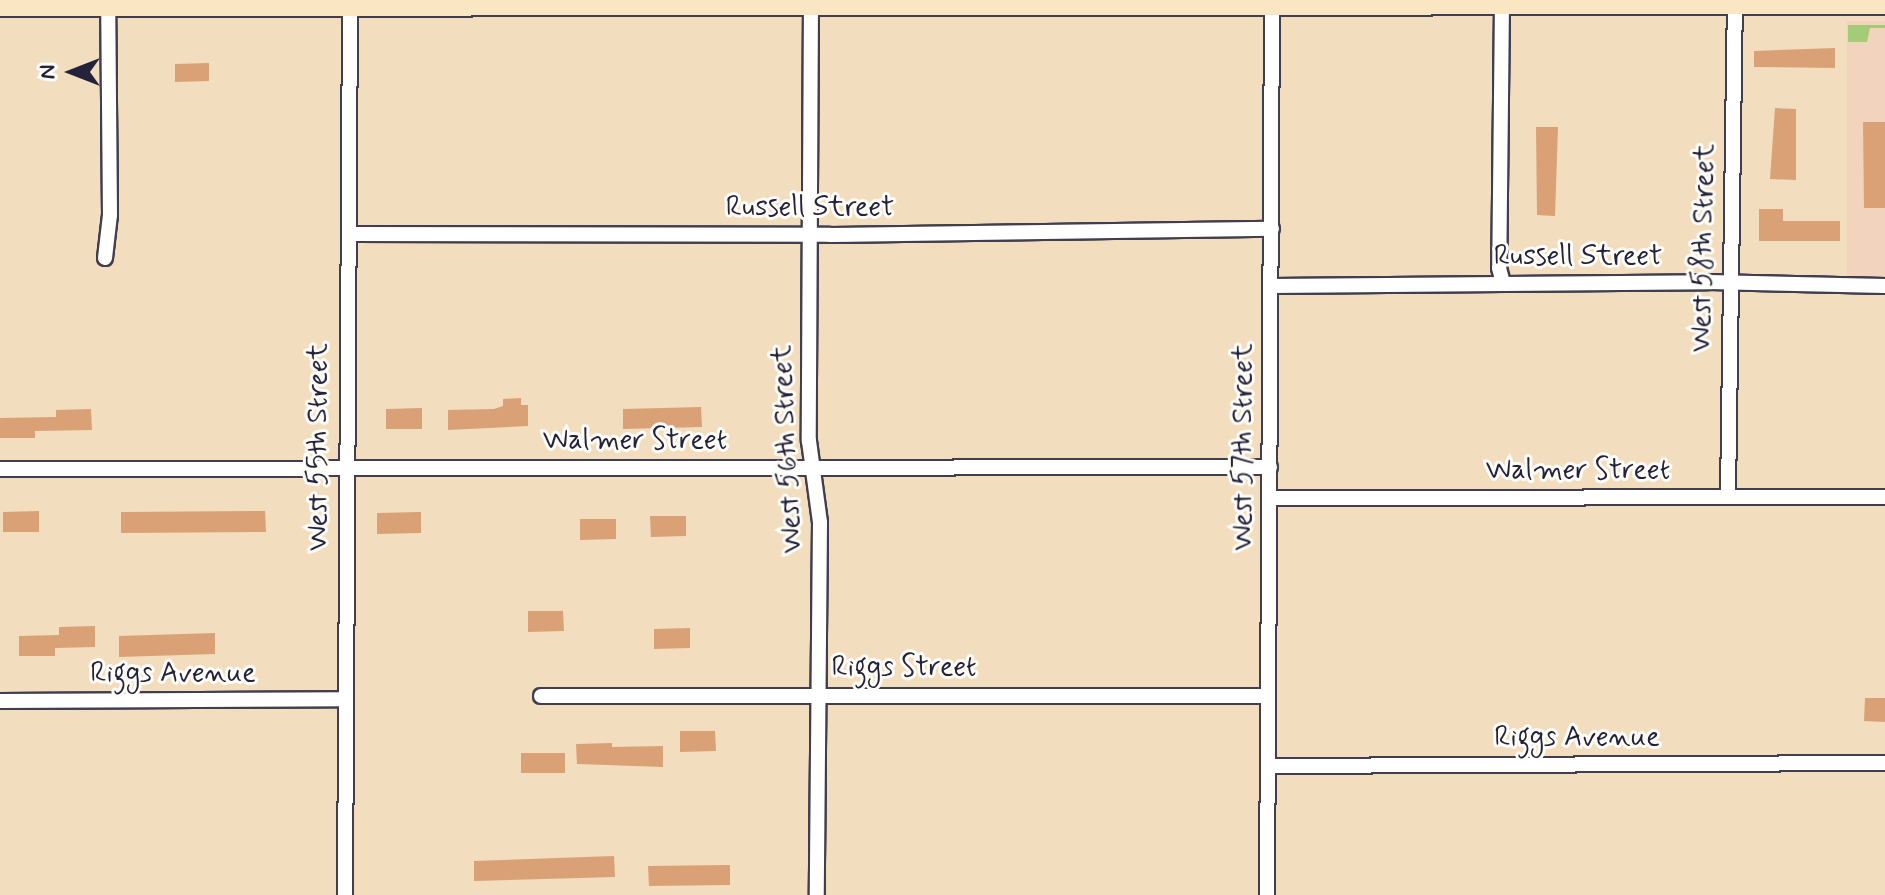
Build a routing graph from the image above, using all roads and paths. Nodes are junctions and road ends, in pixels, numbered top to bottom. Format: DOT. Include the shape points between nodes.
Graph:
graph roads {
  1 [pos="350,1"];
  2 [pos="811,2"];
  3 [pos="1272,2"];
  4 [pos="1735,2"];
  5 [pos="1502,3"];
  6 [pos="1885,4"];
  7 [pos="108,5"];
  8 [pos="0,6"];
  9 [pos="1272,229"];
  10 [pos="349,234"];
  11 [pos="808,234"];
  12 [pos="105,258"];
  13 [pos="1503,283"];
  14 [pos="1730,283"];
  15 [pos="1271,286"];
  16 [pos="1885,286"];
  17 [pos="347,466"];
  18 [pos="814,467"];
  19 [pos="1270,467"];
  20 [pos="0,469"];
  21 [pos="1728,496"];
  22 [pos="1885,497"];
  23 [pos="1270,498"];
  24 [pos="820,694"];
  25 [pos="541,696"];
  26 [pos="1268,696"];
  27 [pos="346,699"];
  28 [pos="0,701"];
  29 [pos="1885,763"];
  30 [pos="1269,766"];
  31 [pos="345,895"];
  32 [pos="817,895"];
  33 [pos="1267,895"];
  1 -- 2 [label="street"];
  1 -- 7 [label="street"];
  1 -- 10 [label="street, West 55th Street"];
  2 -- 3 [label="street"];
  2 -- 11 [label="street, West 56th Street"];
  3 -- 5 [label="street"];
  3 -- 9 [label="street, West 57th Street"];
  4 -- 5 [label="street"];
  4 -- 6 [label="street"];
  4 -- 14 [label="street, West 58th Street"];
  5 -- 13 [label="street"];
  7 -- 8 [label="street"];
  7 -- 12 [label="street" via="110,215"];
  9 -- 11 [label="street, Russell Street"];
  9 -- 15 [label="street, West 57th Street"];
  10 -- 11 [label="street, Russell Street"];
  10 -- 17 [label="street, West 55th Street"];
  11 -- 18 [label="street, West 56th Street" via="809,441"];
  13 -- 14 [label="street, Russell Street"];
  13 -- 15 [label="street, Russell Street"];
  14 -- 16 [label="street, Russell Street"];
  14 -- 21 [label="street, West 58th Street"];
  15 -- 19 [label="street, West 57th Street"];
  17 -- 18 [label="street, Walmer Street"];
  17 -- 20 [label="street, Walmer Street"];
  17 -- 27 [label="street, West 55th Street"];
  18 -- 19 [label="street, Walmer Street"];
  18 -- 24 [label="street, West 56th Street" via="820,522"];
  19 -- 23 [label="street, West 57th Street"];
  21 -- 22 [label="street, Walmer Street"];
  21 -- 23 [label="street, Walmer Street"];
  23 -- 26 [label="street, West 57th Street"];
  24 -- 25 [label="street, Riggs Street"];
  24 -- 26 [label="street, Riggs Street"];
  24 -- 32 [label="street, West 56th Street"];
  26 -- 30 [label="street, West 57th Street"];
  27 -- 28 [label="street, Riggs Avenue"];
  27 -- 31 [label="street, West 55th Street"];
  29 -- 30 [label="street, Riggs Avenue"];
  30 -- 33 [label="street, West 57th Street"];
}
